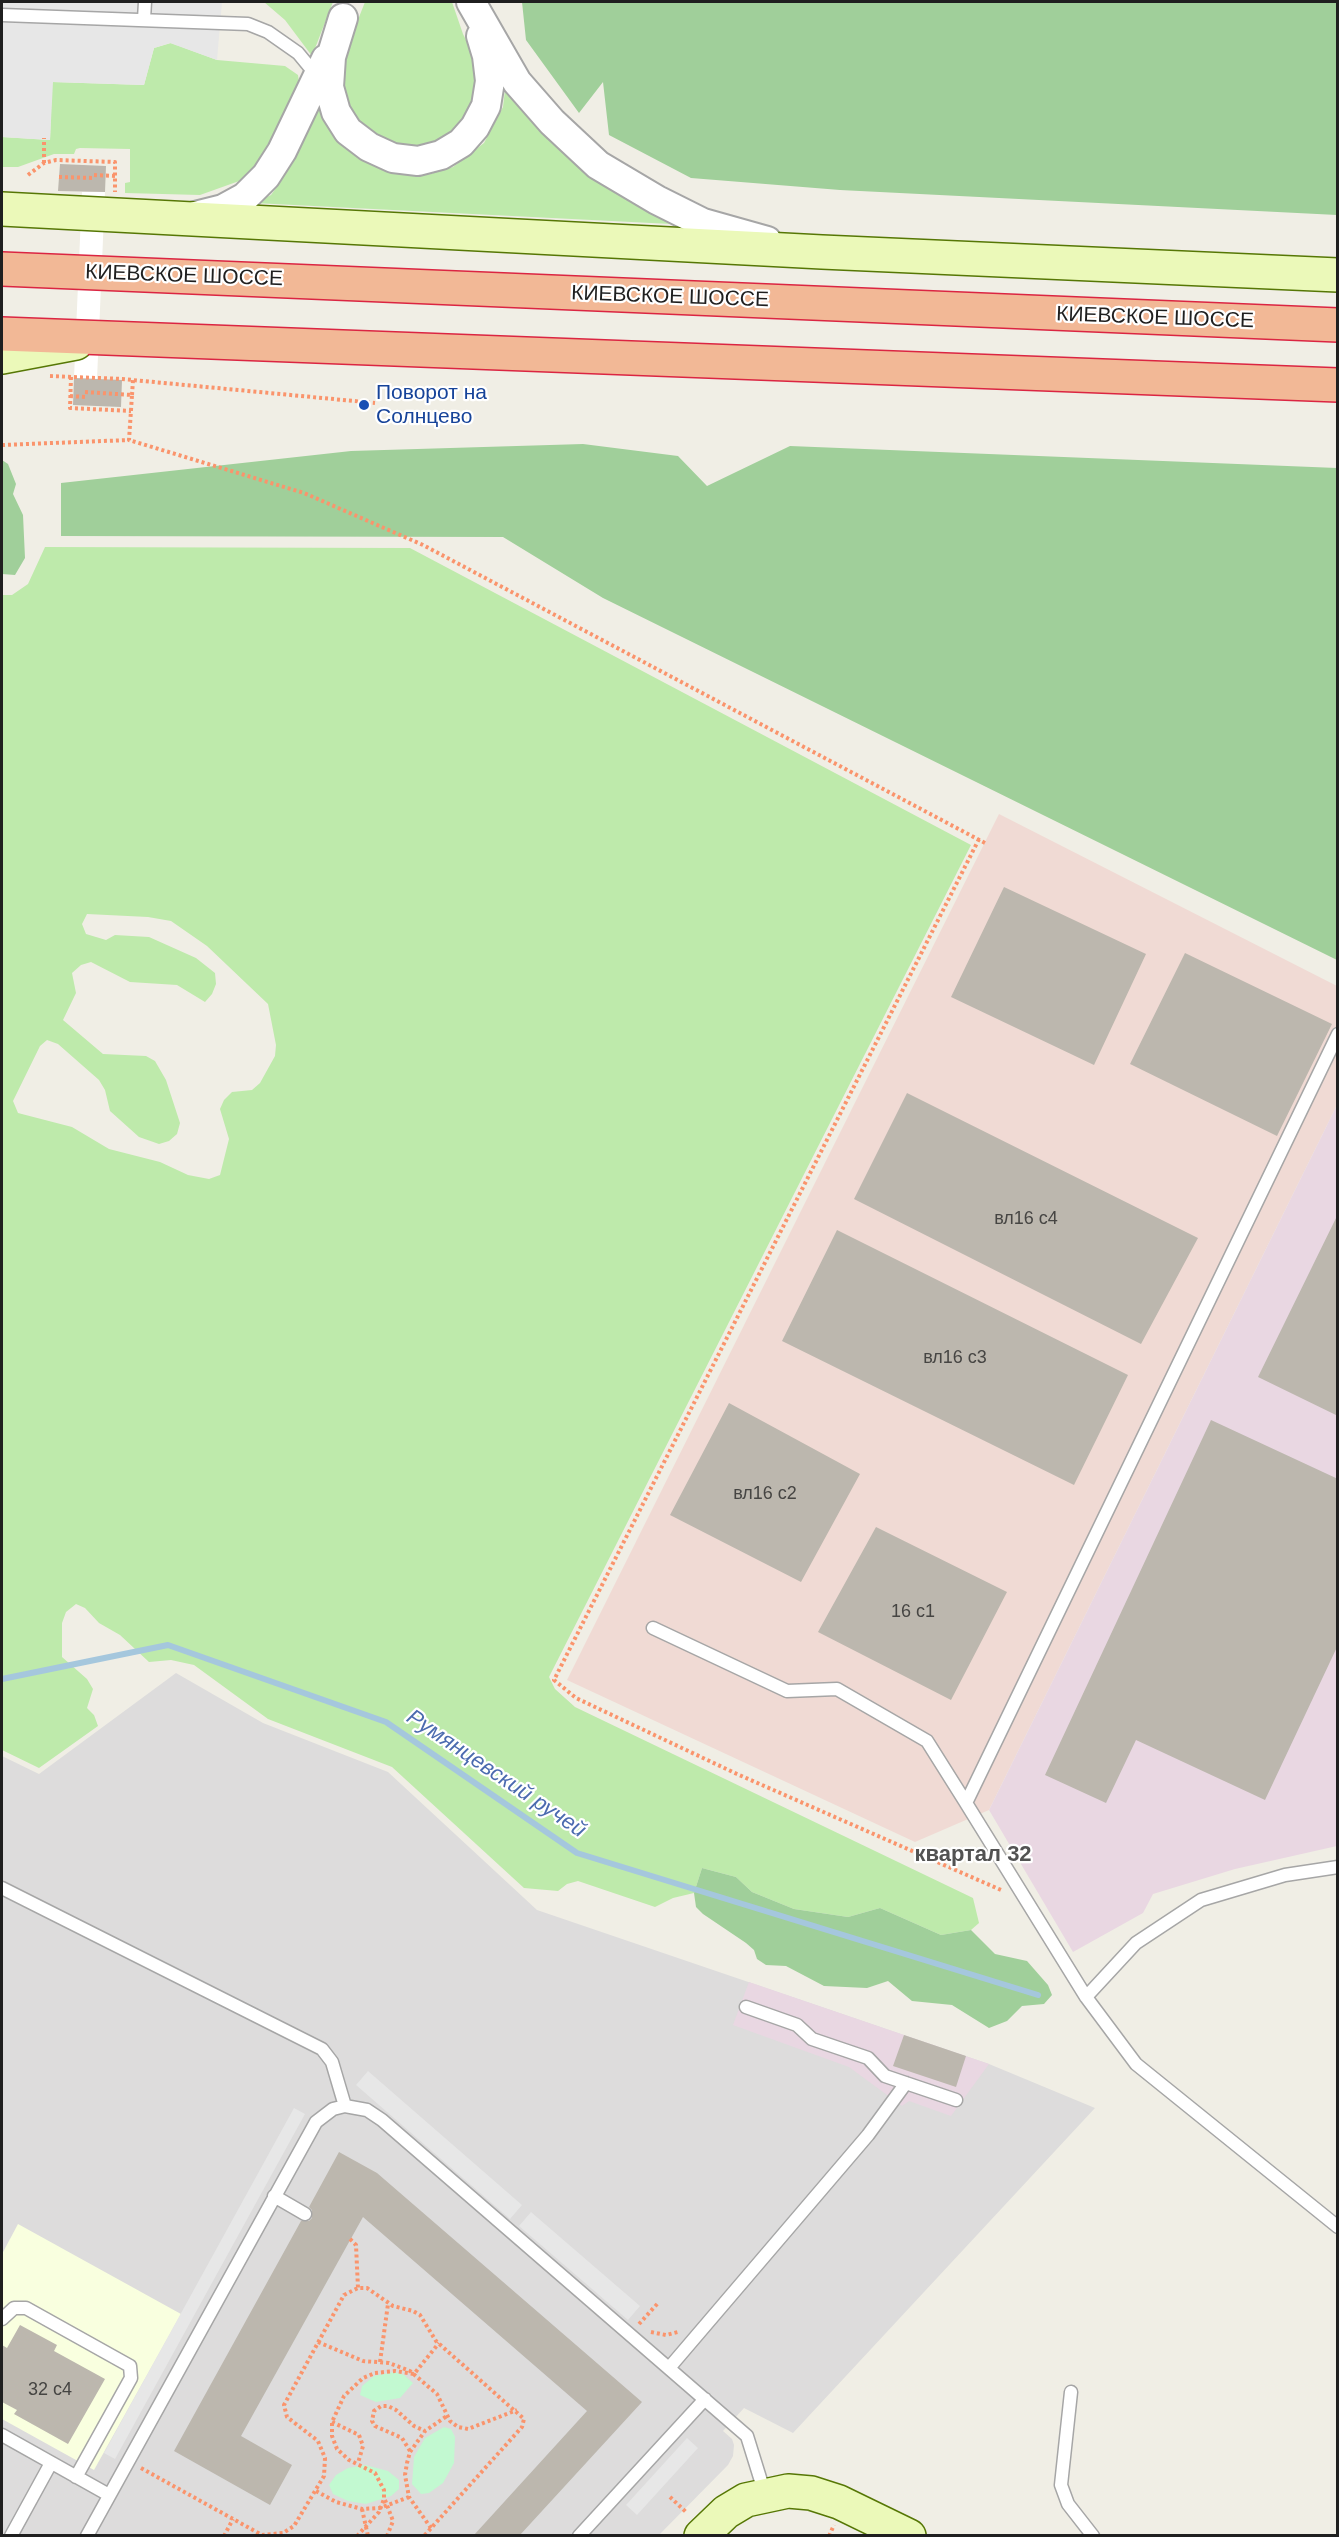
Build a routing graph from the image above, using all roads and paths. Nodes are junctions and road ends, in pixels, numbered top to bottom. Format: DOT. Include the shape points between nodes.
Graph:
graph roads {
  1 [pos="145,2"];
  2 [pos="471,4"];
  3 [pos="346,10"];
  4 [pos="2,15"];
  5 [pos="144,19"];
  6 [pos="318,78"];
  7 [pos="44,138"];
  8 [pos="44,163"];
  9 [pos="28,175"];
  10 [pos="115,176"];
  11 [pos="59,177"];
  12 [pos="115,196"];
  13 [pos="2,209"];
  14 [pos="179,220"];
  15 [pos="822,252"];
  16 [pos="2,269"];
  17 [pos="1338,274"];
  18 [pos="1338,325"];
  19 [pos="2,334"];
  20 [pos="112,339"];
  21 [pos="2,357"];
  22 [pos="133,380"];
  23 [pos="1338,385"];
  24 [pos="132,394"];
  25 [pos="70,396"];
  26 [pos="375,403"];
  27 [pos="131,411"];
  28 [pos="129,440"];
  29 [pos="2,445"];
  30 [pos="979,839"];
  31 [pos="985,843"];
  32 [pos="1338,1034"];
  33 [pos="653,1628"];
  34 [pos="966,1803"];
  35 [pos="1338,1867"];
  36 [pos="2,1888"];
  37 [pos="1027,1902"];
  38 [pos="1086,1997"];
  39 [pos="746,2007"];
  40 [pos="906,2083"];
  41 [pos="956,2100"];
  42 [pos="345,2106"];
  43 [pos="274,2196"];
  44 [pos="305,2214"];
  45 [pos="1338,2227"];
  46 [pos="350,2239"];
  47 [pos="358,2288"];
  48 [pos="658,2301"];
  49 [pos="388,2303"];
  50 [pos="2,2319"];
  51 [pos="681,2330"];
  52 [pos="318,2342"];
  53 [pos="439,2343"];
  54 [pos="380,2362"];
  55 [pos="669,2368"];
  56 [pos="414,2374"];
  57 [pos="1071,2392"];
  58 [pos="705,2399"];
  59 [pos="517,2410"];
  60 [pos="447,2416"];
  61 [pos="332,2422"];
  62 [pos="425,2431"];
  63 [pos="2,2435"];
  64 [pos="410,2452"];
  65 [pos="127,2461"];
  66 [pos="51,2463"];
  67 [pos="358,2463"];
  68 [pos="76,2477"];
  69 [pos="316,2491"];
  70 [pos="765,2494"];
  71 [pos="109,2495"];
  72 [pos="409,2497"];
  73 [pos="670,2497"];
  74 [pos="384,2499"];
  75 [pos="362,2509"];
  76 [pos="233,2519"];
  77 [pos="693,2524"];
  78 [pos="834,2524"];
  79 [pos="431,2528"];
  80 [pos="254,2533"];
  81 [pos="11,2535"];
  82 [pos="87,2535"];
  83 [pos="224,2535"];
  84 [pos="357,2535"];
  85 [pos="368,2535"];
  86 [pos="387,2535"];
  87 [pos="424,2535"];
  88 [pos="579,2535"];
  89 [pos="829,2535"];
  90 [pos="909,2535"];
  91 [pos="1093,2535"];
  1 -- 5 [label="lane"];
  2 -- 3 [label="street" via="487,56 490,81 486,106 461,142 441,155 418,161 393,158 369,147 348,131 336,112 329,87"];
  2 -- 15 [label="street" via="518,82 552,122 598,165 703,223"];
  3 -- 6 [label="street"];
  4 -- 5 [label="lane"];
  5 -- 6 [label="lane" via="248,24 268,32 298,53"];
  6 -- 14 [label="street" via="266,176 245,197 223,209"];
  7 -- 8 [label="path"];
  8 -- 9 [label="path"];
  8 -- 10 [label="path" via="115,162"];
  10 -- 11 [label="path"];
  10 -- 12 [label="path"];
  13 -- 14 [label="main road"];
  14 -- 15 [label="main road"];
  15 -- 17 [label="main road"];
  16 -- 18 [label="highway, КИЕВСКОЕ ШОССЕ"];
  19 -- 20 [label="highway"];
  20 -- 21 [label="main road"];
  20 -- 23 [label="highway"];
  22 -- 24 [label="path"];
  22 -- 25 [label="path" via="70,377"];
  22 -- 26 [label="path"];
  24 -- 25 [label="path"];
  24 -- 27 [label="path"];
  25 -- 27 [label="path" via="70,408"];
  27 -- 28 [label="path"];
  28 -- 29 [label="path"];
  28 -- 30 [label="path" via="304,493 423,545"];
  30 -- 31 [label="path"];
  30 -- 37 [label="path" via="554,1680 576,1698 716,1764"];
  32 -- 34 [label="lane"];
  33 -- 34 [label="lane" via="787,1691 837,1689 927,1741"];
  34 -- 37 [label="lane"];
  35 -- 38 [label="lane" via="1286,1875 1201,1900 1136,1943"];
  36 -- 42 [label="lane" via="322,2049 332,2062"];
  37 -- 38 [label="lane"];
  38 -- 45 [label="lane" via="1136,2064"];
  39 -- 40 [label="lane" via="797,2025 815,2040 868,2058 885,2076"];
  40 -- 41 [label="lane"];
  40 -- 55 [label="lane" via="868,2135"];
  42 -- 43 [label="lane" via="333,2109 316,2122"];
  42 -- 55 [label="lane" via="367,2110 382,2120"];
  43 -- 44 [label="lane"];
  43 -- 65 [label="lane"];
  46 -- 47 [label="path" via="356,2245"];
  47 -- 49 [label="path" via="374,2292"];
  47 -- 52 [label="path" via="344,2295"];
  48 -- 51 [label="path" via="638,2325 666,2335"];
  49 -- 53 [label="path" via="420,2316"];
  49 -- 54 [label="path"];
  50 -- 68 [label="lane" via="14,2308 26,2308 130,2366 131,2378"];
  52 -- 54 [label="path" via="359,2360"];
  52 -- 69 [label="path" via="284,2405 287,2417 309,2432 322,2449 325,2468"];
  53 -- 56 [label="path"];
  53 -- 59 [label="path"];
  54 -- 56 [label="path"];
  55 -- 58 [label="lane"];
  56 -- 60 [label="path" via="437,2394"];
  56 -- 61 [label="path, bridge" via="395,2371 363,2378 348,2391"];
  57 -- 91 [label="lane" via="1061,2485 1068,2504"];
  58 -- 70 [label="lane" via="747,2436"];
  58 -- 88 [label="lane"];
  59 -- 60 [label="path" via="468,2429 454,2426"];
  59 -- 79 [label="path" via="524,2419 522,2427"];
  60 -- 62 [label="path"];
  61 -- 67 [label="path, bridge" via="337,2449"];
  61 -- 67 [label="path" via="359,2435 363,2446"];
  62 -- 64 [label="path"];
  62 -- 64 [label="path" via="388,2406 374,2411 375,2426 402,2438"];
  63 -- 66 [label="lane"];
  64 -- 72 [label="path" via="405,2475"];
  65 -- 71 [label="lane"];
  65 -- 76 [label="path"];
  66 -- 68 [label="lane"];
  66 -- 81 [label="lane"];
  67 -- 74 [label="path, bridge" via="381,2481"];
  68 -- 71 [label="lane"];
  69 -- 75 [label="path"];
  69 -- 80 [label="path" via="294,2526 273,2535"];
  70 -- 77 [label="main road"];
  70 -- 90 [label="main road" via="811,2493"];
  71 -- 82 [label="lane"];
  72 -- 75 [label="path" via="380,2508"];
  72 -- 79 [label="path"];
  73 -- 77 [label="path"];
  74 -- 84 [label="path, bridge" via="373,2520"];
  74 -- 86 [label="path, bridge" via="393,2521"];
  75 -- 85 [label="path"];
  76 -- 80 [label="path"];
  76 -- 83 [label="path"];
  78 -- 89 [label="path"];
  79 -- 87 [label="path"];
}
